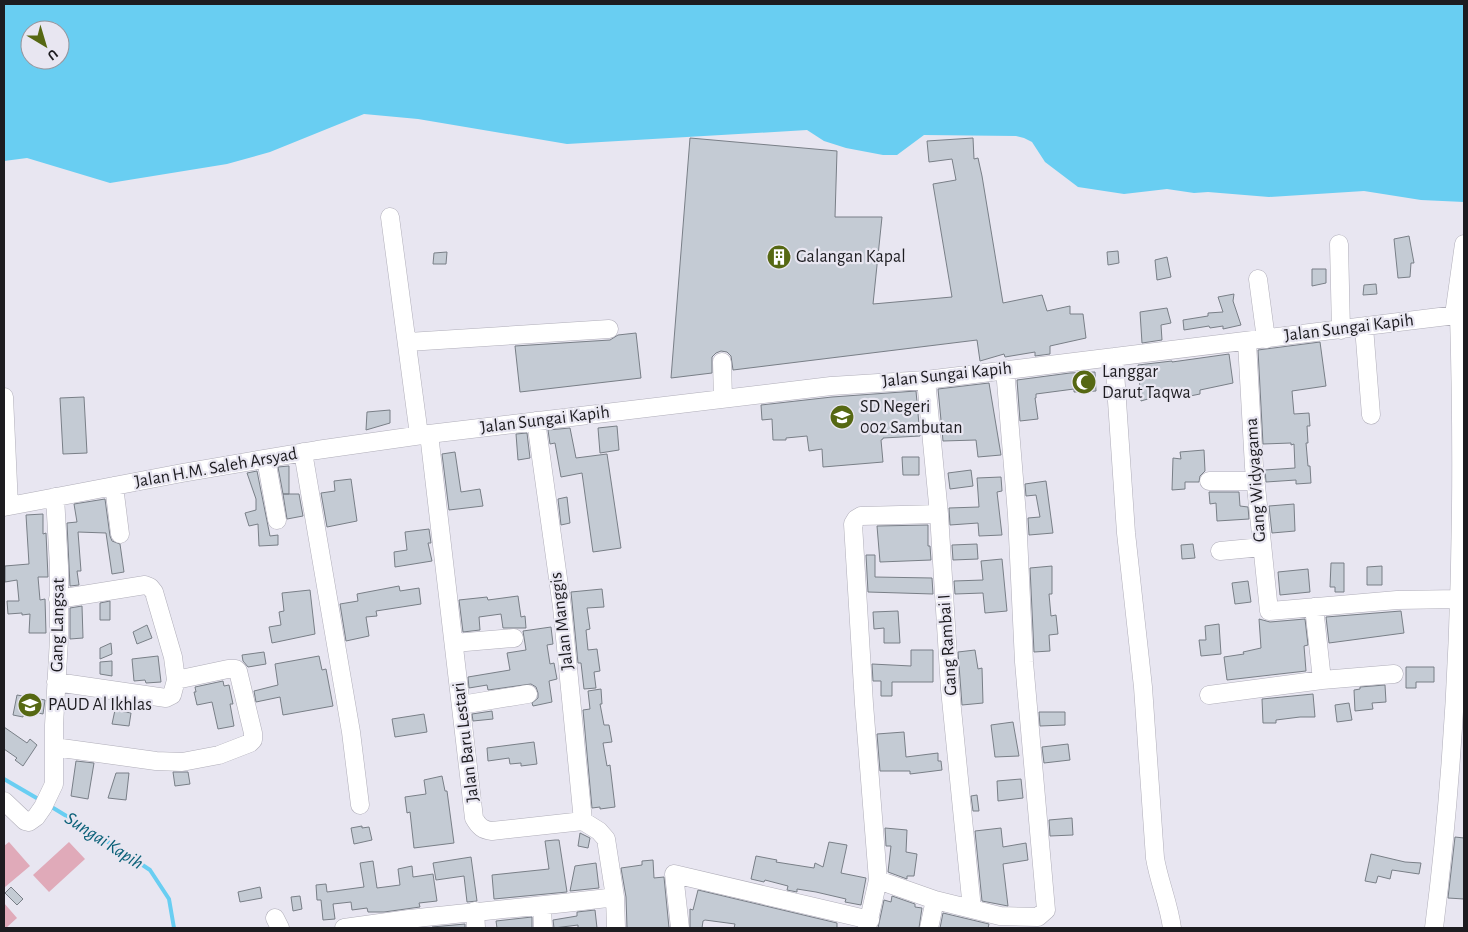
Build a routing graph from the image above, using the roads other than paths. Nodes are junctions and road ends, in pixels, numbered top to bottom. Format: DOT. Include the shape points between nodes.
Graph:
graph roads {
  1 [pos="390,217"];
  2 [pos="1339,244"];
  3 [pos="1464,244"];
  4 [pos="1258,279"];
  5 [pos="1459,314"];
  6 [pos="1364,327"];
  7 [pos="609,329"];
  8 [pos="1341,330"];
  9 [pos="1266,339"];
  10 [pos="408,342"];
  11 [pos="1247,342"];
  12 [pos="1114,357"];
  13 [pos="722,362"];
  14 [pos="1005,369"];
  15 [pos="926,380"];
  16 [pos="4,397"];
  17 [pos="723,399"];
  18 [pos="1371,415"];
  19 [pos="536,421"];
  20 [pos="424,435"];
  21 [pos="303,452"];
  22 [pos="266,458"];
  23 [pos="1208,481"];
  24 [pos="1256,481"];
  25 [pos="114,486"];
  26 [pos="55,497"];
  27 [pos="7,507"];
  28 [pos="939,514"];
  29 [pos="277,520"];
  30 [pos="1463,528"];
  31 [pos="120,534"];
  32 [pos="1262,547"];
  33 [pos="1220,552"];
  34 [pos="58,599"];
  35 [pos="1459,599"];
  36 [pos="1314,607"];
  37 [pos="514,638"];
  38 [pos="454,643"];
  39 [pos="1394,674"];
  40 [pos="176,680"];
  41 [pos="1322,680"];
  42 [pos="56,682"];
  43 [pos="528,694"];
  44 [pos="1209,695"];
  45 [pos="461,705"];
  46 [pos="54,748"];
  47 [pos="4,801"];
  48 [pos="360,805"];
  49 [pos="1456,812"];
  50 [pos="583,821"];
  51 [pos="878,880"];
  52 [pos="615,897"];
  53 [pos="935,900"];
  54 [pos="542,906"];
  55 [pos="972,909"];
  56 [pos="476,920"];
  57 [pos="999,922"];
  58 [pos="410,924"];
  59 [pos="868,924"];
  60 [pos="344,928"];
  61 [pos="543,928"];
  62 [pos="616,928"];
  63 [pos="680,928"];
  64 [pos="929,928"];
  65 [pos="1172,928"];
  66 [pos="1434,928"];
  1 -- 10 [label="street, Jalan Baru Lestari"];
  2 -- 8 [label="street"];
  3 -- 5 [label="street"];
  4 -- 9 [label="street"];
  5 -- 6 [label="street, Jalan Sungai Kapih"];
  5 -- 30 [label="street"];
  6 -- 8 [label="street, Jalan Sungai Kapih"];
  6 -- 18 [label="street"];
  7 -- 10 [label="street"];
  8 -- 9 [label="street, Jalan Sungai Kapih"];
  9 -- 11 [label="street, Jalan Sungai Kapih"];
  10 -- 20 [label="street, Jalan Baru Lestari"];
  11 -- 12 [label="street, Jalan Sungai Kapih"];
  11 -- 24 [label="street, Gang Widyagama"];
  12 -- 14 [label="street, Jalan Sungai Kapih"];
  12 -- 65 [label="street" via="1155,858"];
  13 -- 17 [label="street"];
  14 -- 15 [label="street, Jalan Sungai Kapih"];
  14 -- 57 [label="street" via="1017,515 1024,662 1046,910 1038,917"];
  15 -- 17 [label="street, Jalan Sungai Kapih" via="831,386"];
  15 -- 28 [label="street, Gang Rambai I"];
  16 -- 27 [label="street"];
  17 -- 19 [label="street, Jalan Sungai Kapih"];
  19 -- 20 [label="street, Jalan Sungai Kapih"];
  19 -- 50 [label="street, Jalan Manggis" via="562,607"];
  20 -- 21 [label="street, Jalan H.M. Saleh Arsyad"];
  20 -- 38 [label="street, Jalan Baru Lestari"];
  21 -- 22 [label="street, Jalan H.M. Saleh Arsyad"];
  21 -- 48 [label="street" via="350,722"];
  22 -- 25 [label="street, Jalan H.M. Saleh Arsyad"];
  22 -- 29 [label="street"];
  23 -- 24 [label="street"];
  24 -- 32 [label="street, Gang Widyagama"];
  25 -- 26 [label="street, Jalan H.M. Saleh Arsyad"];
  25 -- 31 [label="street"];
  26 -- 27 [label="street, Jalan H.M. Saleh Arsyad"];
  26 -- 34 [label="street, Gang Langsat"];
  28 -- 51 [label="street" via="862,516 854,524"];
  28 -- 55 [label="street, Gang Rambai I" via="950,689"];
  30 -- 35 [label="street"];
  32 -- 33 [label="street"];
  32 -- 36 [label="street, Gang Widyagama" via="1268,611"];
  34 -- 40 [label="street" via="145,585 150,588 154,592 173,657"];
  34 -- 42 [label="street, Gang Langsat"];
  35 -- 36 [label="street"];
  35 -- 49 [label="street"];
  36 -- 41 [label="street"];
  37 -- 38 [label="street"];
  38 -- 45 [label="street, Jalan Baru Lestari"];
  39 -- 41 [label="street"];
  40 -- 42 [label="street" via="172,695 166,698"];
  40 -- 46 [label="street" via="236,669 253,740 246,746 219,755 182,762 156,762"];
  41 -- 44 [label="street"];
  42 -- 46 [label="street, Gang Langsat"];
  43 -- 45 [label="street"];
  45 -- 50 [label="street, Jalan Baru Lestari" via="474,818 479,826 492,831"];
  46 -- 47 [label="street, Gang Langsat" via="52,787 36,817 27,822"];
  49 -- 66 [label="street"];
  50 -- 52 [label="street" via="606,839"];
  51 -- 53 [label="street"];
  51 -- 59 [label="street"];
  52 -- 54 [label="street"];
  52 -- 62 [label="street"];
  53 -- 55 [label="street"];
  53 -- 64 [label="street"];
  54 -- 56 [label="street"];
  54 -- 61 [label="street"];
  55 -- 57 [label="street"];
  56 -- 58 [label="street"];
  58 -- 60 [label="street"];
  59 -- 63 [label="street" via="674,874"];
}
